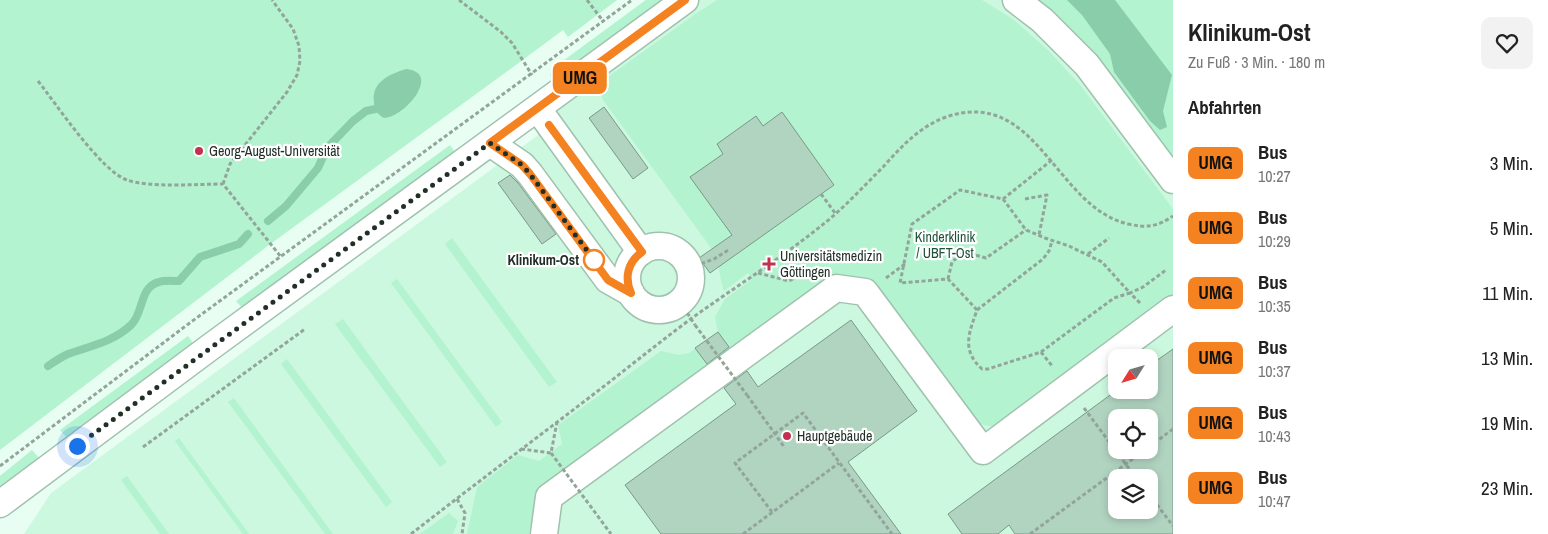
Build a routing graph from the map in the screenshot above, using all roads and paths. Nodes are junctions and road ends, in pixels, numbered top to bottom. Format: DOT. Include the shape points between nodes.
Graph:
graph roads {
  1 [pos="272,0"];
  2 [pos="459,0"];
  3 [pos="586,0"];
  4 [pos="632,0"];
  5 [pos="685,0"];
  6 [pos="1016,0"];
  7 [pos="603,22"];
  8 [pos="532,74"];
  9 [pos="38,81"];
  10 [pos="538,109"];
  11 [pos="490,143"];
  12 [pos="1052,160"];
  13 [pos="1173,180"];
  14 [pos="223,184"];
  15 [pos="822,194"];
  16 [pos="1002,199"];
  17 [pos="1026,200"];
  18 [pos="836,213"];
  19 [pos="1173,216"];
  20 [pos="1026,230"];
  21 [pos="1039,235"];
  22 [pos="1109,238"];
  23 [pos="1052,241"];
  24 [pos="730,249"];
  25 [pos="642,252"];
  26 [pos="1088,254"];
  27 [pos="281,257"];
  28 [pos="689,268"];
  29 [pos="757,272"];
  30 [pos="815,279"];
  31 [pos="948,280"];
  32 [pos="631,293"];
  33 [pos="1173,309"];
  34 [pos="686,310"];
  35 [pos="977,310"];
  36 [pos="304,329"];
  37 [pos="1041,352"];
  38 [pos="1068,388"];
  39 [pos="557,422"];
  40 [pos="1173,429"];
  41 [pos="775,433"];
  42 [pos="1158,440"];
  43 [pos="143,447"];
  44 [pos="786,448"];
  45 [pos="520,449"];
  46 [pos="551,453"];
  47 [pos="1132,459"];
  48 [pos="839,463"];
  49 [pos="1126,464"];
  50 [pos="0,466"];
  51 [pos="1130,469"];
  52 [pos="457,499"];
  53 [pos="0,504"];
  54 [pos="1158,506"];
  55 [pos="772,512"];
  56 [pos="1173,526"];
  57 [pos="411,534"];
  58 [pos="462,534"];
  59 [pos="544,534"];
  60 [pos="611,534"];
  61 [pos="743,534"];
  62 [pos="892,534"];
  63 [pos="1030,534"];
  1 -- 14 [label="path" via="293,29 299,46 297,75 230,164"];
  2 -- 8 [label="path" via="507,38"];
  3 -- 7 [label="path"];
  4 -- 7 [label="path"];
  5 -- 10 [label="street"];
  6 -- 13 [label="street" via="1042,20 1087,65"];
  7 -- 8 [label="path"];
  8 -- 27 [label="path"];
  9 -- 14 [label="path" via="97,157 118,176 146,184"];
  10 -- 11 [label="street"];
  10 -- 25 [label="street"];
  11 -- 32 [label="street" via="522,165 608,280"];
  11 -- 53 [label="street"];
  12 -- 16 [label="path"];
  12 -- 18 [label="path" via="1029,135 1002,117 974,112 946,117 921,129 904,143"];
  12 -- 19 [label="path" via="1082,198 1116,221 1145,228"];
  14 -- 27 [label="path"];
  15 -- 18 [label="path"];
  16 -- 20 [label="path"];
  16 -- 31 [label="path" via="960,190 912,224 900,283"];
  17 -- 21 [label="path" via="1047,195"];
  18 -- 29 [label="path"];
  20 -- 21 [label="path"];
  20 -- 31 [label="path" via="986,258 964,252 952,262"];
  21 -- 23 [label="path"];
  22 -- 26 [label="path"];
  23 -- 26 [label="path"];
  23 -- 35 [label="path" via="1043,259"];
  24 -- 28 [label="path"];
  25 -- 28 [label="street" via="653,247 668,248 681,255"];
  25 -- 32 [label="street" via="629,269 627,279"];
  26 -- 37 [label="path" via="1102,262 1130,293 1114,298"];
  27 -- 50 [label="path"];
  28 -- 34 [label="street"];
  29 -- 30 [label="path" via="788,281 800,274"];
  29 -- 34 [label="path"];
  31 -- 35 [label="path"];
  32 -- 34 [label="street" via="641,304 655,310"];
  33 -- 38 [label="street"];
  34 -- 39 [label="path"];
  34 -- 41 [label="path, bridge"];
  35 -- 37 [label="path" via="968,344 970,354 982,369"];
  36 -- 43 [label="path"];
  37 -- 38 [label="path"];
  38 -- 49 [label="path"];
  38 -- 59 [label="street" via="983,451 865,292 836,288 549,497"];
  39 -- 45 [label="path"];
  39 -- 46 [label="path"];
  40 -- 42 [label="path"];
  41 -- 44 [label="path"];
  41 -- 48 [label="path" via="803,413"];
  41 -- 55 [label="path" via="735,463"];
  45 -- 46 [label="path"];
  45 -- 52 [label="path"];
  46 -- 60 [label="path, bridge"];
  47 -- 49 [label="path"];
  48 -- 55 [label="path"];
  48 -- 62 [label="path"];
  49 -- 51 [label="path"];
  49 -- 63 [label="path"];
  52 -- 57 [label="path"];
  52 -- 58 [label="path" via="465,513"];
  54 -- 56 [label="path"];
  55 -- 61 [label="path"];
}
